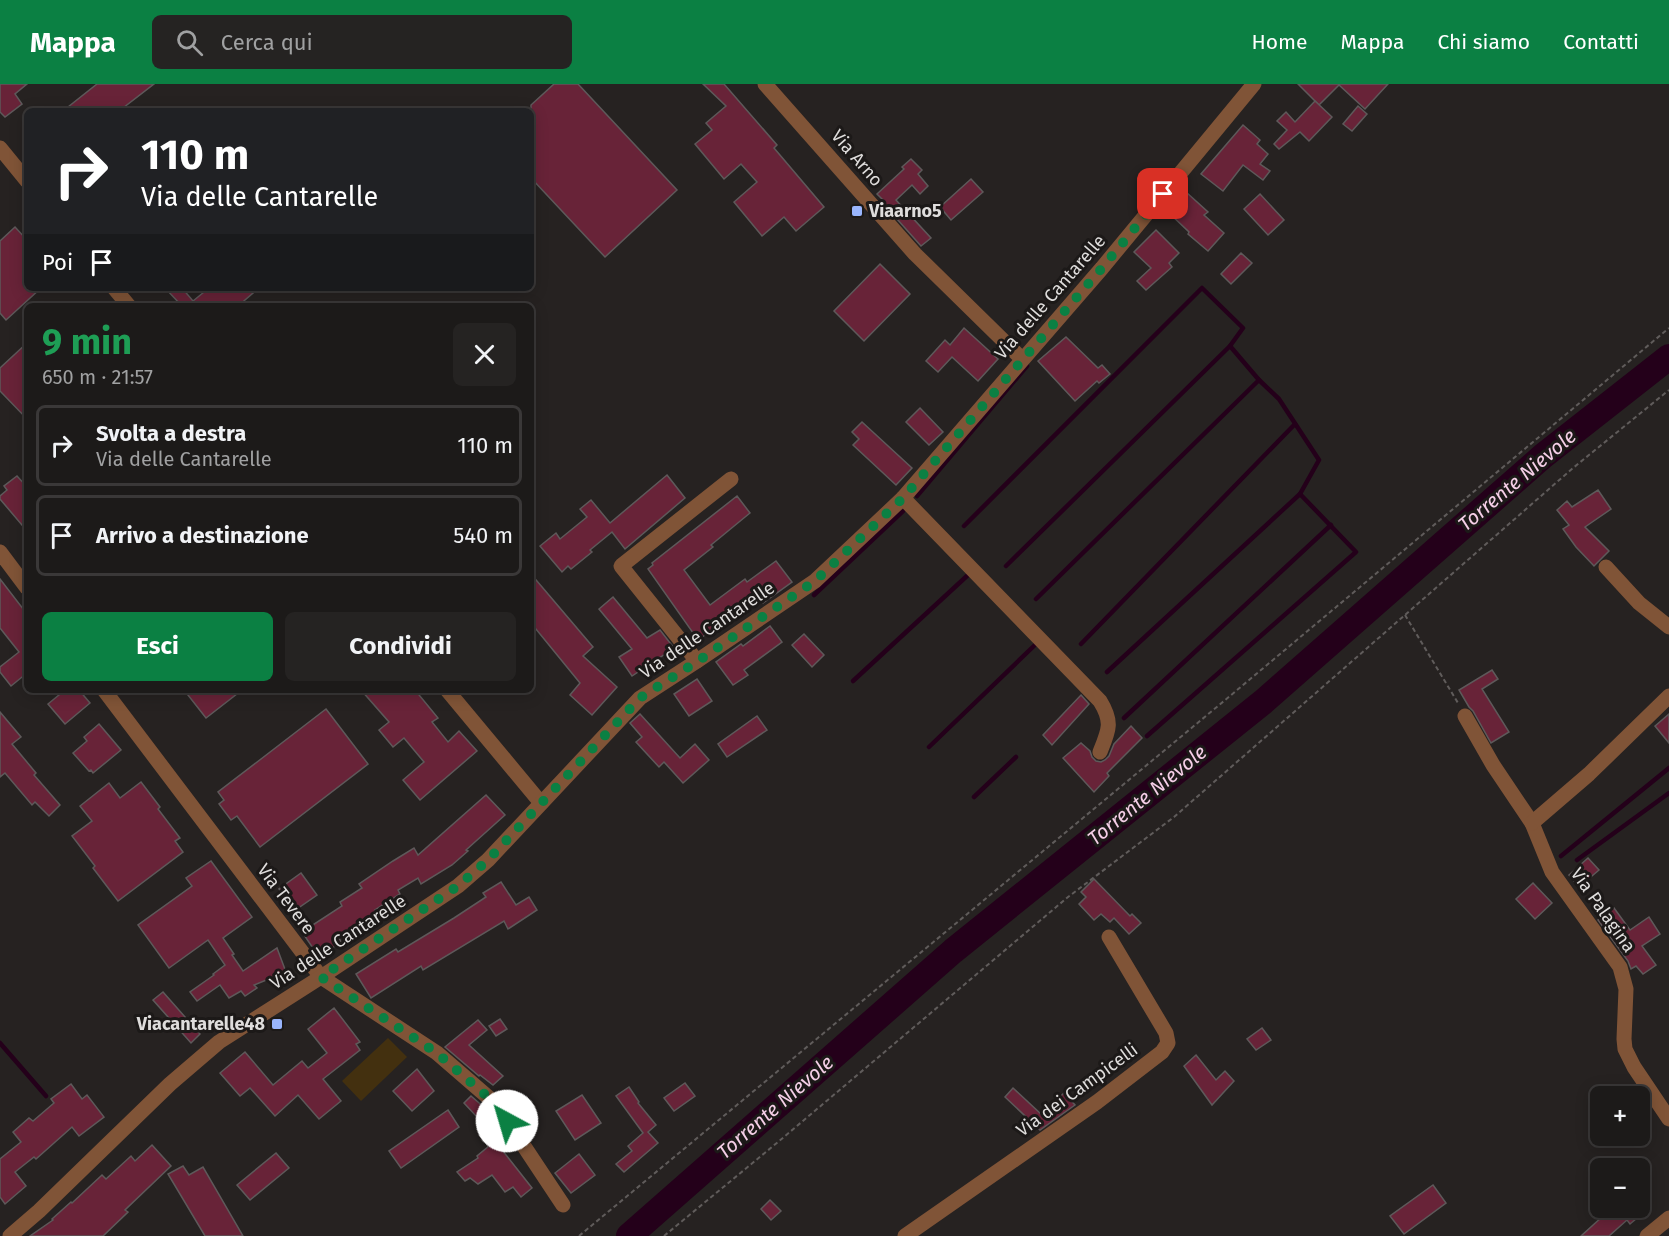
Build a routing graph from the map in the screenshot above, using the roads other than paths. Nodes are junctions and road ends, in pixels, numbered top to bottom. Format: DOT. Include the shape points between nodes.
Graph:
graph roads {
  1 [pos="765,84"];
  2 [pos="1254,84"];
  3 [pos="0,148"];
  4 [pos="24,177"];
  5 [pos="116,291"];
  6 [pos="126,303"];
  7 [pos="1022,359"];
  8 [pos="731,479"];
  9 [pos="903,498"];
  10 [pos="0,552"];
  11 [pos="1606,567"];
  12 [pos="24,584"];
  13 [pos="1669,627"];
  14 [pos="698,661"];
  15 [pos="106,693"];
  16 [pos="449,693"];
  17 [pos="1669,696"];
  18 [pos="1466,716"];
  19 [pos="1100,752"];
  20 [pos="541,803"];
  21 [pos="1532,823"];
  22 [pos="1109,937"];
  23 [pos="321,977"];
  24 [pos="1669,1119"];
  25 [pos="563,1205"];
  26 [pos="1669,1218"];
  27 [pos="10,1236"];
  28 [pos="905,1236"];
  29 [pos="1647,1236"];
  1 -- 7 [label="street, Via Arno" via="915,254"];
  2 -- 7 [label="street, Via delle Cantarelle"];
  3 -- 4 [label="street"];
  5 -- 6 [label="street"];
  7 -- 9 [label="street, Via delle Cantarelle"];
  8 -- 14 [label="street" via="621,566"];
  9 -- 14 [label="street, Via delle Cantarelle" via="815,581"];
  9 -- 19 [label="street" via="1100,701 1110,722"];
  10 -- 12 [label="street"];
  11 -- 13 [label="street" via="1639,603"];
  14 -- 20 [label="street, Via delle Cantarelle" via="640,698"];
  15 -- 23 [label="street, Via Tevere"];
  16 -- 20 [label="street"];
  17 -- 21 [label="street"];
  18 -- 21 [label="street, Via Palagina"];
  20 -- 23 [label="street, Via delle Cantarelle" via="458,886"];
  21 -- 24 [label="street, Via Palagina" via="1552,872 1620,967 1626,989 1625,1049"];
  22 -- 28 [label="street, Via dei Campicelli" via="1166,1034 1168,1043 1162,1052"];
  23 -- 25 [label="street, Via Tevere" via="437,1053 496,1104"];
  23 -- 27 [label="street, Via delle Cantarelle" via="204,1054"];
  26 -- 29 [label="street"];
}
